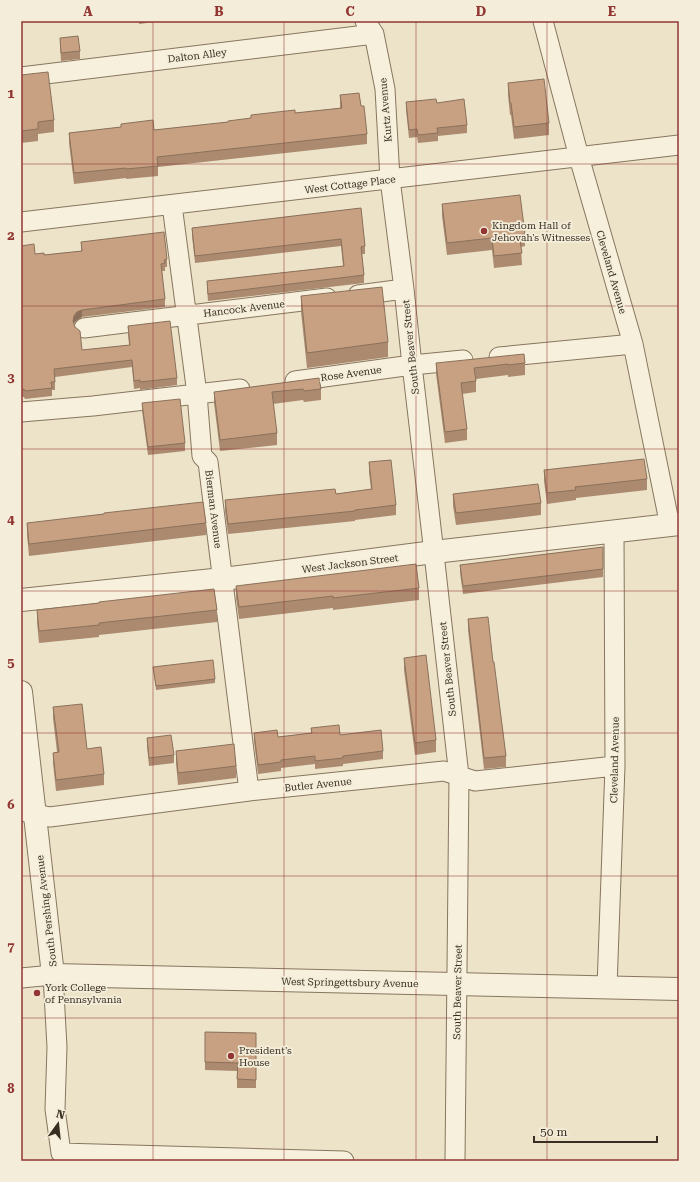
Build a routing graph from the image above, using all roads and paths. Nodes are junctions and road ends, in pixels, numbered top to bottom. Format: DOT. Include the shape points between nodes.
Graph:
graph roads {
  1 [pos="543,21"];
  2 [pos="370,28"];
  3 [pos="21,76"];
  4 [pos="679,145"];
  5 [pos="579,157"];
  6 [pos="390,179"];
  7 [pos="172,205"];
  8 [pos="21,222"];
  9 [pos="404,289"];
  10 [pos="187,316"];
  11 [pos="84,328"];
  12 [pos="633,344"];
  13 [pos="412,365"];
  14 [pos="275,384"];
  15 [pos="254,387"];
  16 [pos="197,394"];
  17 [pos="21,412"];
  18 [pos="674,525"];
  19 [pos="614,532"];
  20 [pos="434,552"];
  21 [pos="223,579"];
  22 [pos="21,600"];
  23 [pos="21,692"];
  24 [pos="615,766"];
  25 [pos="459,776"];
  26 [pos="249,792"];
  27 [pos="28,812"];
  28 [pos="53,975"];
  29 [pos="21,978"];
  30 [pos="456,984"];
  31 [pos="607,987"];
  32 [pos="679,989"];
  33 [pos="344,1161"];
  34 [pos="455,1161"];
  1 -- 5 [label="street, Cleveland Avenue"];
  2 -- 3 [label="street, Dalton Alley"];
  2 -- 6 [label="street, Kurtz Avenue" via="385,90"];
  4 -- 5 [label="street, West Cottage Place"];
  5 -- 6 [label="street, West Cottage Place"];
  5 -- 12 [label="street, Cleveland Avenue"];
  6 -- 7 [label="street, West Cottage Place"];
  6 -- 9 [label="street, South Beaver Street"];
  7 -- 8 [label="street, West Cottage Place"];
  7 -- 10 [label="street, Bierman Avenue"];
  9 -- 10 [label="street, Hancock Avenue"];
  9 -- 13 [label="street, South Beaver Street"];
  10 -- 11 [label="street, Hancock Avenue"];
  10 -- 16 [label="street, Bierman Avenue"];
  12 -- 13 [label="street, Rose Avenue"];
  12 -- 18 [label="street, Cleveland Avenue"];
  13 -- 14 [label="street, Rose Avenue"];
  13 -- 20 [label="street, South Beaver Street"];
  15 -- 16 [label="street"];
  16 -- 17 [label="street"];
  16 -- 21 [label="street, Bierman Avenue" via="202,456 208,462"];
  18 -- 19 [label="street, West Jackson Street"];
  19 -- 20 [label="street, West Jackson Street"];
  19 -- 24 [label="street, Cleveland Avenue"];
  20 -- 21 [label="street, West Jackson Street"];
  20 -- 25 [label="street, South Beaver Street"];
  21 -- 22 [label="street, West Jackson Street"];
  21 -- 26 [label="street, Bierman Avenue"];
  23 -- 27 [label="street, South Pershing Avenue"];
  24 -- 25 [label="street, Butler Avenue" via="477,780"];
  24 -- 31 [label="street, Cleveland Avenue"];
  25 -- 26 [label="street, Butler Avenue" via="444,771"];
  25 -- 30 [label="street, South Beaver Street"];
  26 -- 27 [label="street, Butler Avenue" via="50,817"];
  27 -- 28 [label="street, South Pershing Avenue"];
  28 -- 29 [label="street, West Springettsbury Avenue"];
  28 -- 30 [label="street, West Springettsbury Avenue"];
  28 -- 33 [label="street, South Pershing Avenue" via="55,1109 62,1153"];
  30 -- 31 [label="street, West Springettsbury Avenue"];
  30 -- 34 [label="street, South Beaver Street"];
  31 -- 32 [label="street, West Springettsbury Avenue"];
}
